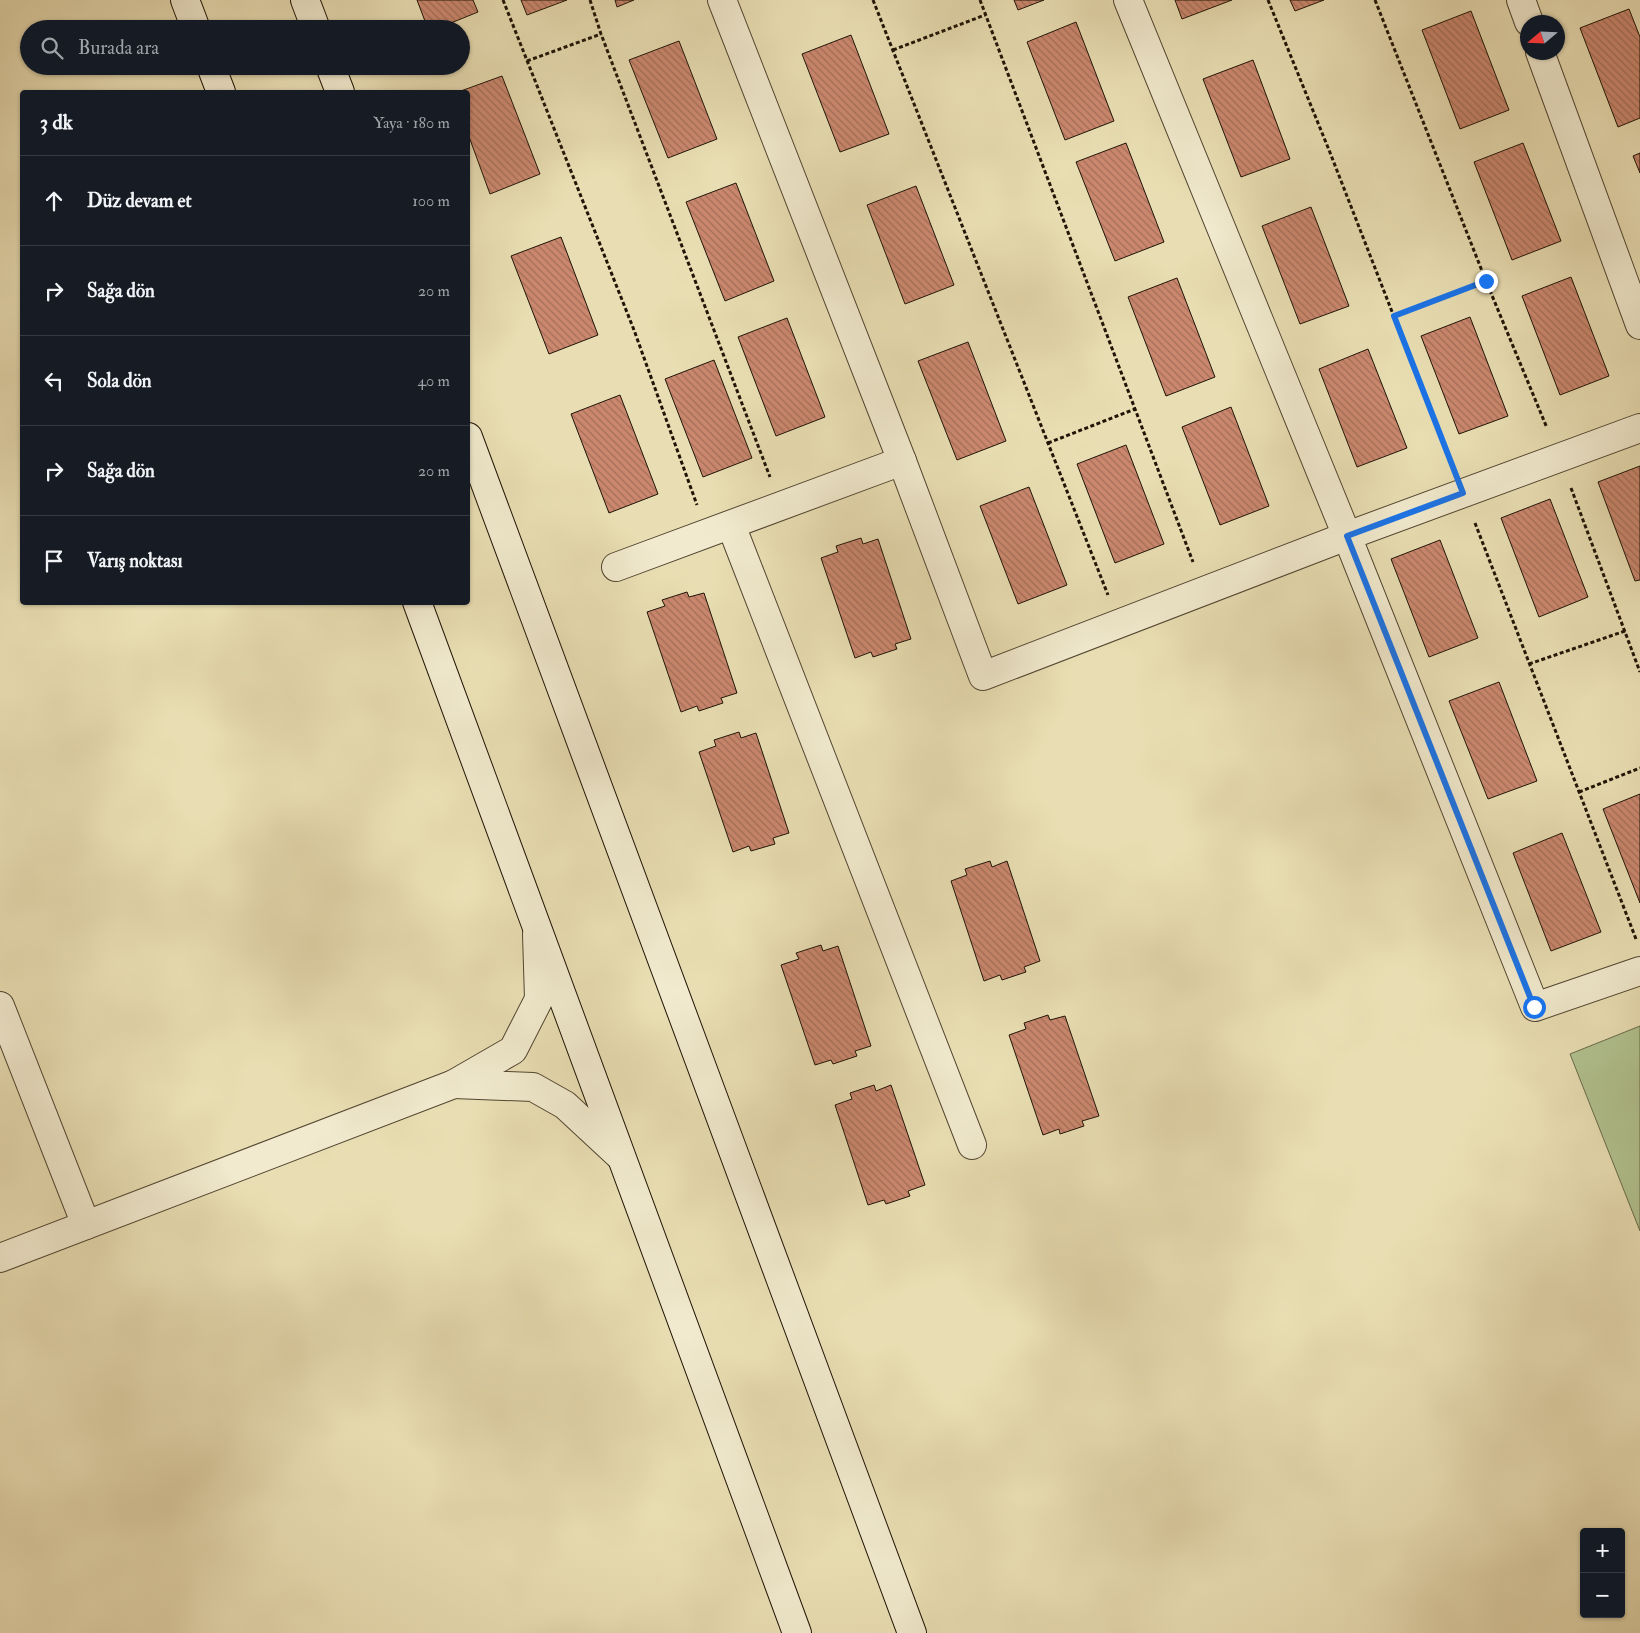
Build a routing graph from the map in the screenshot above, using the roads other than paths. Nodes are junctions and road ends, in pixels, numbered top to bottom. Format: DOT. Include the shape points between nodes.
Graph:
graph roads {
  1 [pos="185,0"];
  2 [pos="305,0"];
  3 [pos="722,0"];
  4 [pos="1128,0"];
  5 [pos="1521,0"];
  6 [pos="1526,15"];
  7 [pos="193,20"];
  8 [pos="313,20"];
  9 [pos="1543,60"];
  10 [pos="214,75"];
  11 [pos="333,75"];
  12 [pos="220,90"];
  13 [pos="339,90"];
  14 [pos="1640,325"];
  15 [pos="1640,428"];
  16 [pos="470,442"];
  17 [pos="902,461"];
  18 [pos="719,529"];
  19 [pos="1347,536"];
  20 [pos="616,567"];
  21 [pos="418,605"];
  22 [pos="537,927"];
  23 [pos="1640,971"];
  24 [pos="0,1006"];
  25 [pos="454,1084"];
  26 [pos="972,1145"];
  27 [pos="622,1157"];
  28 [pos="86,1225"];
  29 [pos="0,1258"];
  30 [pos="797,1633"];
  31 [pos="912,1633"];
  1 -- 7 [label="street"];
  2 -- 8 [label="street"];
  3 -- 17 [label="street"];
  4 -- 19 [label="street"];
  5 -- 6 [label="street"];
  9 -- 14 [label="street"];
  10 -- 12 [label="street"];
  11 -- 13 [label="street"];
  15 -- 19 [label="street"];
  16 -- 31 [label="street"];
  17 -- 18 [label="street"];
  17 -- 19 [label="street" via="983,676"];
  18 -- 20 [label="street"];
  18 -- 26 [label="street"];
  19 -- 23 [label="street" via="1534,1007"];
  21 -- 22 [label="street"];
  22 -- 25 [label="street" via="540,999 513,1050"];
  22 -- 27 [label="street"];
  24 -- 28 [label="street"];
  25 -- 27 [label="street" via="533,1086 565,1105"];
  25 -- 28 [label="street"];
  27 -- 30 [label="street"];
  28 -- 29 [label="street"];
}
